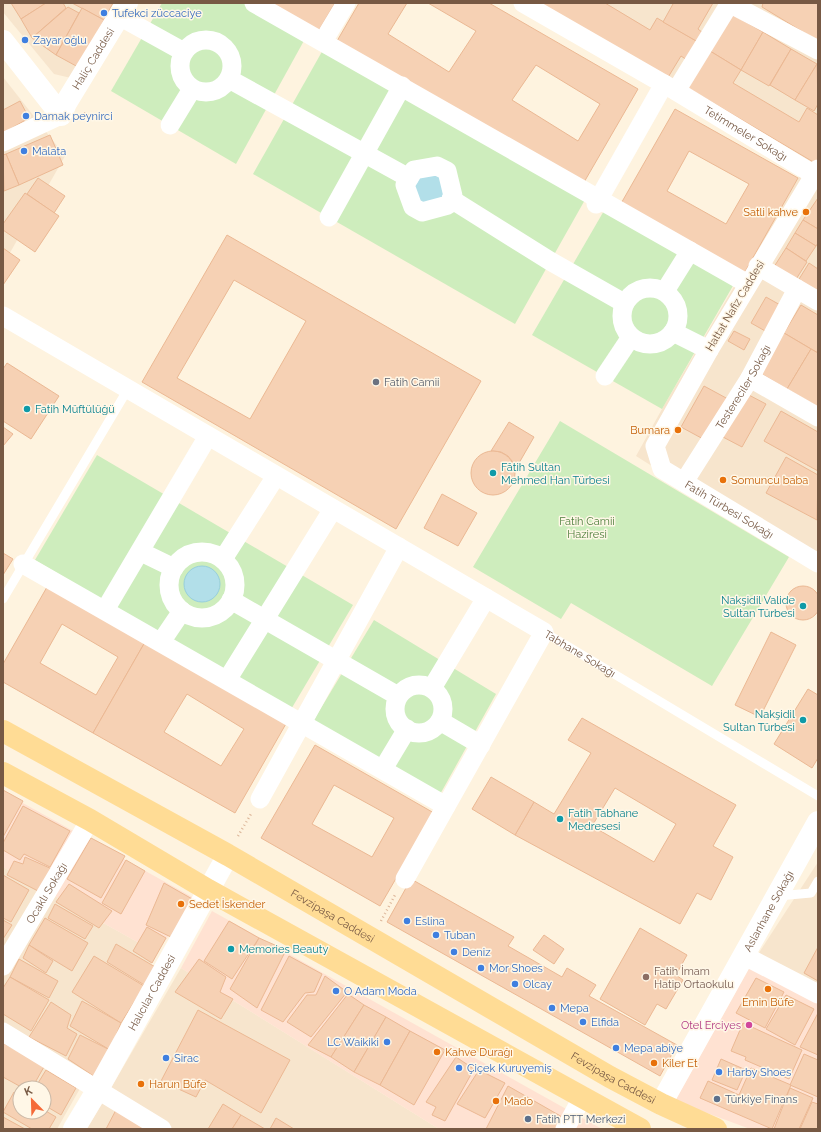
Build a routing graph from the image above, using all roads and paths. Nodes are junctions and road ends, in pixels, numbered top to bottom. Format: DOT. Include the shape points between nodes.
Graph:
graph roads {
  1 [pos="254,3"];
  2 [pos="346,3"];
  3 [pos="523,3"];
  4 [pos="730,3"];
  5 [pos="123,10"];
  6 [pos="328,33"];
  7 [pos="3,41"];
  8 [pos="818,50"];
  9 [pos="184,52"];
  10 [pos="229,79"];
  11 [pos="402,86"];
  12 [pos="670,88"];
  13 [pos="192,89"];
  14 [pos="61,115"];
  15 [pos="170,125"];
  16 [pos="3,142"];
  17 [pos="366,153"];
  18 [pos="817,174"];
  19 [pos="409,178"];
  20 [pos="451,199"];
  21 [pos="598,202"];
  22 [pos="329,217"];
  23 [pos="690,252"];
  24 [pos="758,266"];
  25 [pos="748,284"];
  26 [pos="797,289"];
  27 [pos="665,291"];
  28 [pos="818,301"];
  29 [pos="624,303"];
  30 [pos="3,316"];
  31 [pos="673,332"];
  32 [pos="631,337"];
  33 [pos="709,350"];
  34 [pos="605,376"];
  35 [pos="750,378"];
  36 [pos="128,389"];
  37 [pos="818,417"];
  38 [pos="208,436"];
  39 [pos="655,446"];
  40 [pos="276,476"];
  41 [pos="684,482"];
  42 [pos="333,509"];
  43 [pos="399,547"];
  44 [pos="141,552"];
  45 [pos="223,559"];
  46 [pos="818,563"];
  47 [pos="24,564"];
  48 [pos="174,568"];
  49 [pos="486,598"];
  50 [pos="3,599"];
  51 [pos="231,600"];
  52 [pos="105,610"];
  53 [pos="182,611"];
  54 [pos="265,620"];
  55 [pos="544,632"];
  56 [pos="161,642"];
  57 [pos="336,660"];
  58 [pos="227,680"];
  59 [pos="432,688"];
  60 [pos="398,696"];
  61 [pos="440,721"];
  62 [pos="302,723"];
  63 [pos="407,730"];
  64 [pos="3,731"];
  65 [pos="480,745"];
  66 [pos="383,769"];
  67 [pos="3,773"];
  68 [pos="818,796"];
  69 [pos="260,799"];
  70 [pos="446,806"];
  71 [pos="90,820"];
  72 [pos="818,822"];
  73 [pos="233,846"];
  74 [pos="404,879"];
  75 [pos="818,881"];
  76 [pos="208,890"];
  77 [pos="776,897"];
  78 [pos="372,938"];
  79 [pos="743,955"];
  80 [pos="3,966"];
  81 [pos="818,994"];
  82 [pos="3,1032"];
  83 [pos="98,1089"];
  84 [pos="583,1096"];
  85 [pos="661,1104"];
  86 [pos="74,1129"];
  87 [pos="162,1129"];
  88 [pos="565,1129"];
  89 [pos="640,1129"];
  90 [pos="716,1129"];
  1 -- 11 [label="street"];
  2 -- 6 [label="street"];
  3 -- 12 [label="street, Tetimmeler Sokağı"];
  4 -- 8 [label="street"];
  4 -- 12 [label="street"];
  5 -- 9 [label="street"];
  5 -- 14 [label="street, Haliç Caddesi"];
  7 -- 14 [label="street"];
  9 -- 10 [label="street" via="198,40 216,41 230,53 233,71"];
  9 -- 13 [label="street" via="180,68 182,76"];
  10 -- 13 [label="street" via="217,90 204,92"];
  10 -- 17 [label="street"];
  11 -- 17 [label="street"];
  11 -- 21 [label="street"];
  12 -- 18 [label="street, Tetimmeler Sokağı"];
  12 -- 21 [label="street"];
  13 -- 15 [label="street"];
  14 -- 16 [label="street"];
  17 -- 19 [label="street"];
  17 -- 22 [label="street"];
  18 -- 24 [label="street, Hattat Nafiz Caddesi"];
  19 -- 20 [label="street" via="414,170 437,166 447,171"];
  19 -- 20 [label="street" via="405,185 413,207 422,212 448,206"];
  20 -- 29 [label="street" via="550,261"];
  21 -- 23 [label="street"];
  23 -- 25 [label="street"];
  23 -- 27 [label="street"];
  24 -- 25 [label="street, Hattat Nafiz Caddesi"];
  24 -- 26 [label="street"];
  25 -- 33 [label="street, Hattat Nafiz Caddesi"];
  26 -- 28 [label="street"];
  26 -- 35 [label="street, Testereciler Sokağı"];
  27 -- 29 [label="street" via="647,287 630,295"];
  27 -- 31 [label="street" via="677,306 678,315"];
  29 -- 32 [label="street" via="622,321"];
  30 -- 36 [label="street"];
  31 -- 32 [label="street" via="658,343 639,342"];
  31 -- 33 [label="street"];
  32 -- 34 [label="street"];
  33 -- 39 [label="street, Hattat Nafiz Caddesi"];
  35 -- 37 [label="street"];
  35 -- 41 [label="street, Testereciler Sokağı"];
  36 -- 38 [label="street"];
  36 -- 47 [label="lane"];
  38 -- 40 [label="street"];
  38 -- 44 [label="street"];
  39 -- 41 [label="street, Fatih Türbesi Sokağı" via="662,470"];
  40 -- 42 [label="street"];
  40 -- 45 [label="street"];
  41 -- 46 [label="street, Fatih Türbesi Sokağı"];
  42 -- 43 [label="street"];
  42 -- 54 [label="street"];
  43 -- 49 [label="street"];
  43 -- 57 [label="street"];
  44 -- 48 [label="street"];
  44 -- 52 [label="street"];
  45 -- 48 [label="street" via="202,552 190,554"];
  45 -- 51 [label="street" via="234,578 235,589"];
  47 -- 50 [label="lane"];
  47 -- 52 [label="street"];
  48 -- 53 [label="street" via="170,577 171,596"];
  49 -- 55 [label="street"];
  49 -- 59 [label="street"];
  51 -- 53 [label="street" via="226,608 209,617 190,616"];
  51 -- 54 [label="street"];
  52 -- 56 [label="street"];
  53 -- 56 [label="street"];
  54 -- 57 [label="street"];
  54 -- 58 [label="street"];
  55 -- 65 [label="street, Tabhane Sokağı"];
  55 -- 68 [label="lane, Tabhane Sokağı"];
  56 -- 58 [label="street"];
  57 -- 60 [label="street"];
  57 -- 62 [label="street"];
  58 -- 62 [label="street"];
  59 -- 60 [label="street" via="417,684 409,686"];
  59 -- 61 [label="street" via="442,699 444,706"];
  60 -- 63 [label="street" via="395,713 398,721"];
  61 -- 63 [label="street" via="435,728 427,732"];
  61 -- 65 [label="street"];
  62 -- 66 [label="street"];
  62 -- 69 [label="street"];
  63 -- 66 [label="street"];
  64 -- 73 [label="main road, Fevzipaşa Caddesi"];
  65 -- 70 [label="street, Tabhane Sokağı"];
  66 -- 70 [label="street"];
  67 -- 71 [label="main road"];
  69 -- 73 [label="path"];
  70 -- 74 [label="street, Tabhane Sokağı"];
  71 -- 76 [label="main road"];
  71 -- 80 [label="street, Ocaklı Sokağı"];
  72 -- 77 [label="street, Aslanhane Sokağı"];
  73 -- 76 [label="street, Halıcılar Caddesi"];
  73 -- 78 [label="main road, Fevzipaşa Caddesi"];
  74 -- 78 [label="path"];
  75 -- 77 [label="lane" via="811,893"];
  76 -- 83 [label="street, Halıcılar Caddesi"];
  76 -- 84 [label="main road"];
  77 -- 79 [label="street, Aslanhane Sokağı"];
  78 -- 85 [label="main road, Fevzipaşa Caddesi" via="610,1078"];
  79 -- 81 [label="street"];
  79 -- 85 [label="street, Aslanhane Sokağı"];
  82 -- 83 [label="street"];
  83 -- 86 [label="street, Halıcılar Caddesi"];
  83 -- 87 [label="street"];
  84 -- 88 [label="street"];
  84 -- 89 [label="main road"];
  85 -- 90 [label="main road, Fevzipaşa Caddesi"];
}
